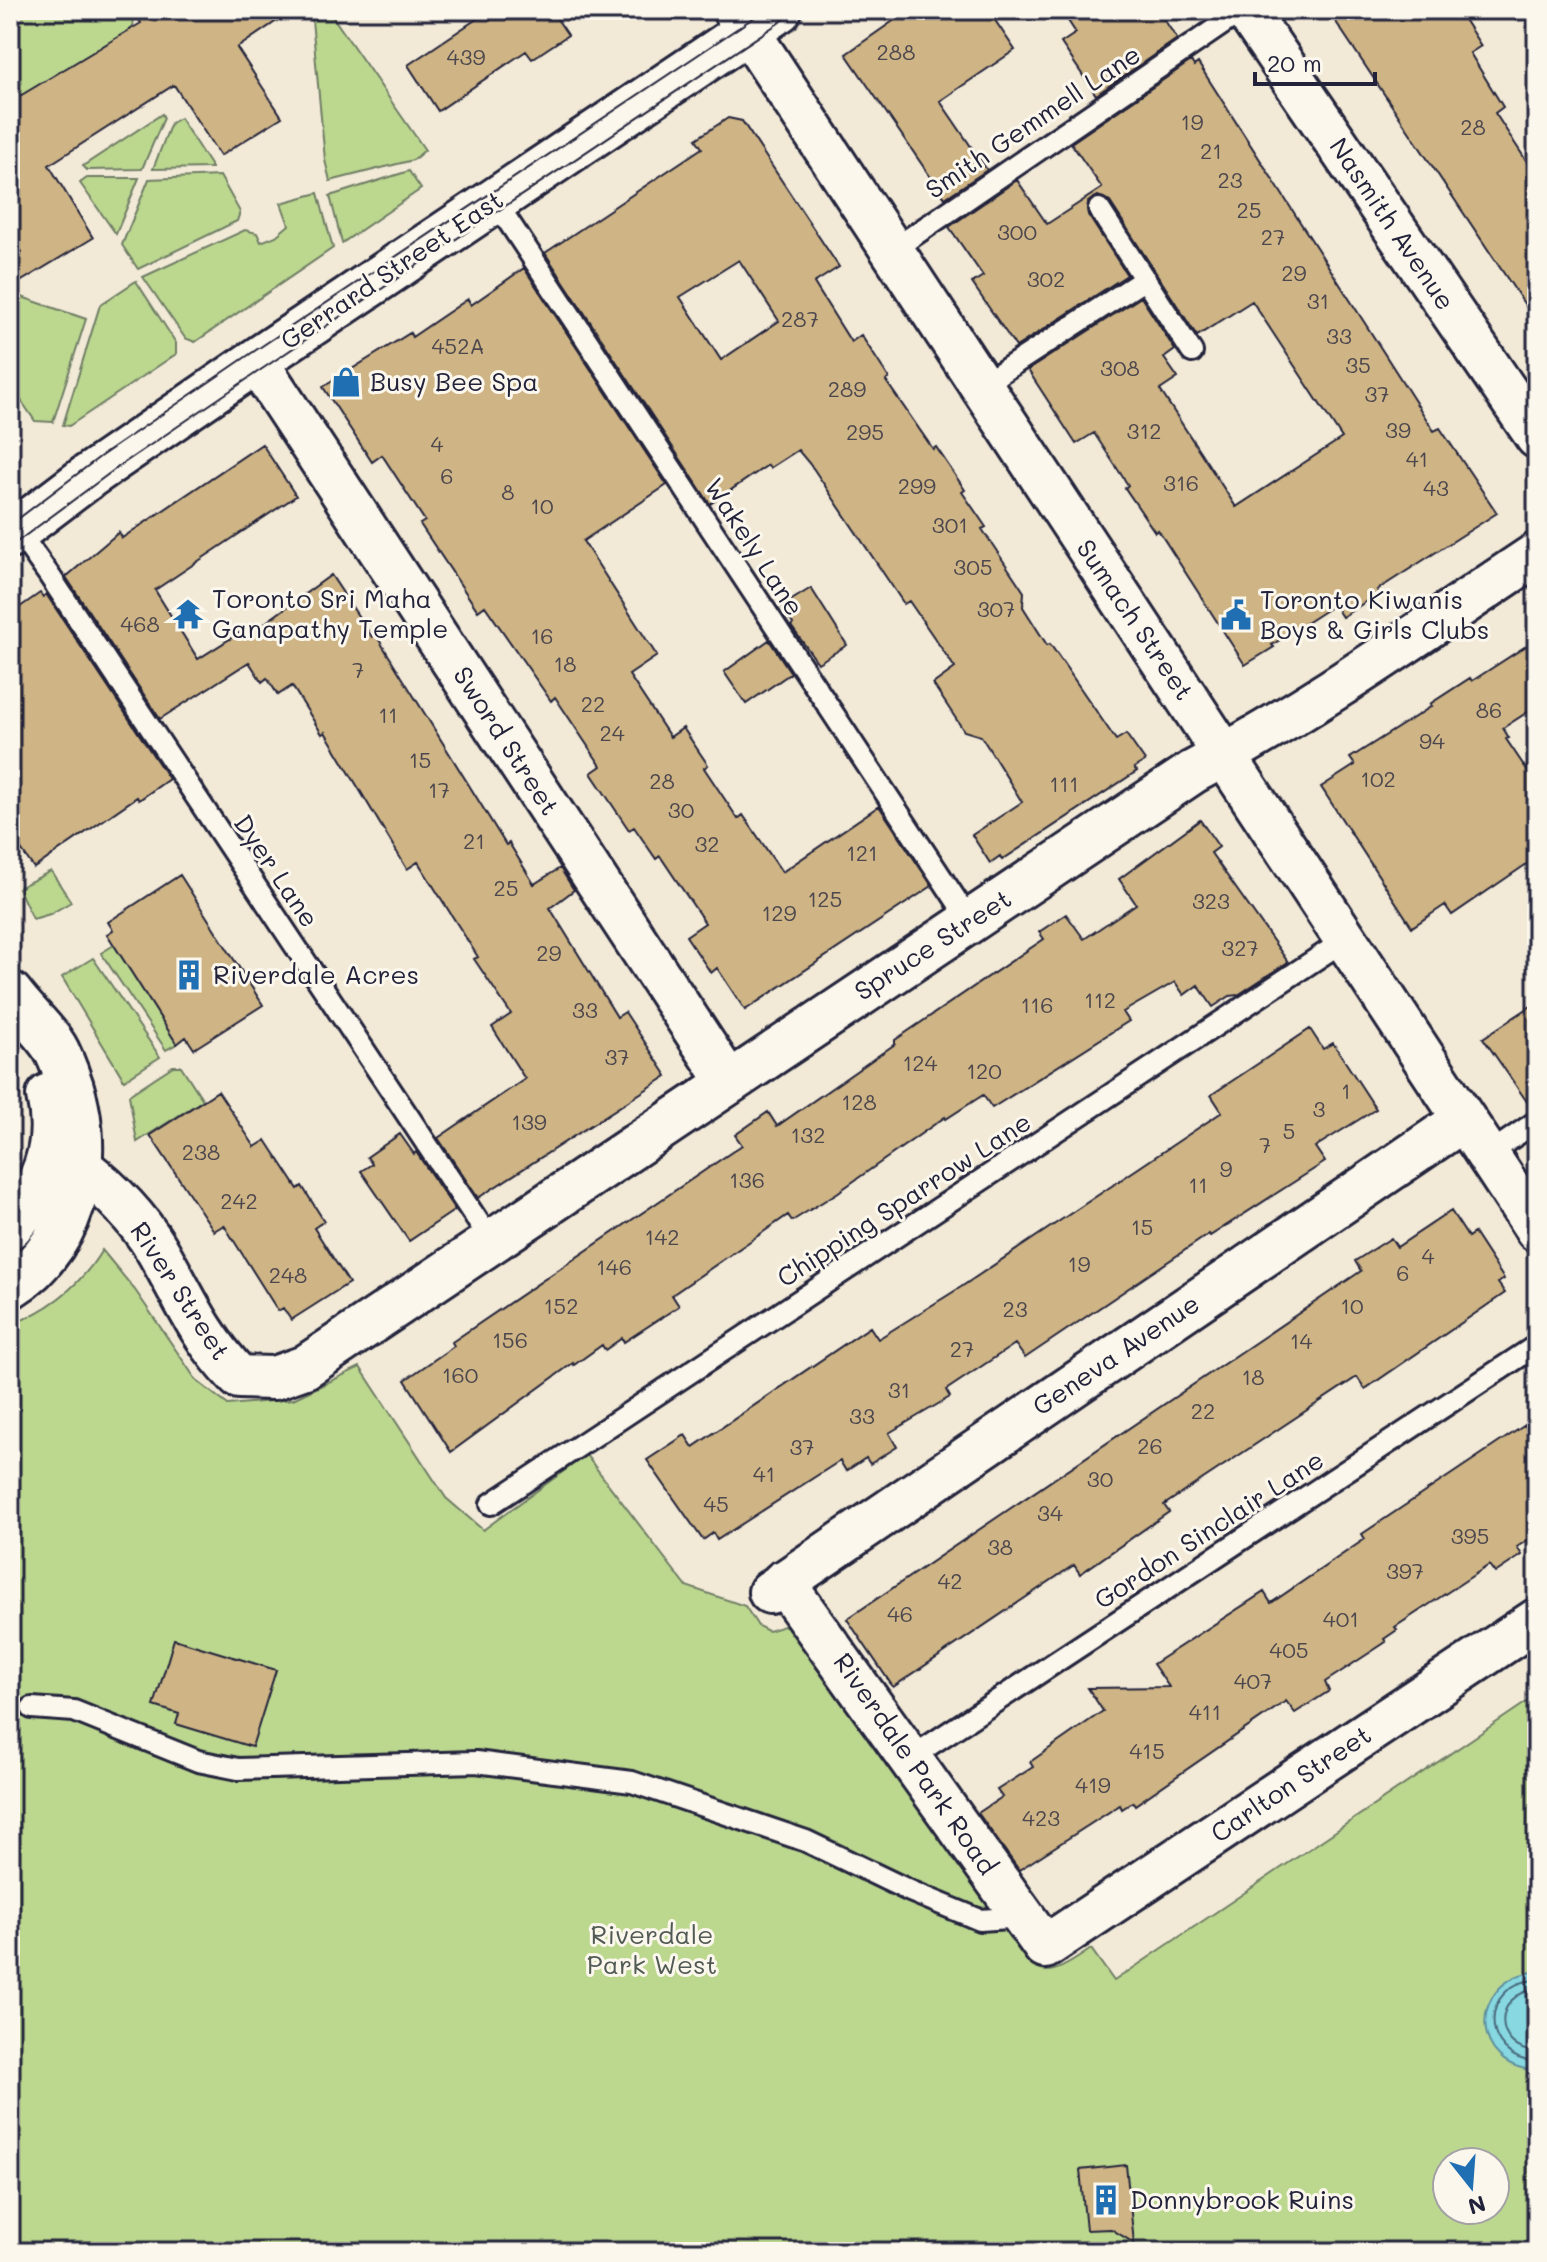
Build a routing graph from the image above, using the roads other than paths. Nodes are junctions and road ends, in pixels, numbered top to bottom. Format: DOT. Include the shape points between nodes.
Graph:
graph roads {
  1 [pos="1245,10"];
  2 [pos="754,17"];
  3 [pos="495,201"];
  4 [pos="1099,209"];
  5 [pos="891,251"];
  6 [pos="1145,279"];
  7 [pos="1192,352"];
  8 [pos="256,361"];
  9 [pos="980,386"];
  10 [pos="1537,437"];
  11 [pos="13,533"];
  12 [pos="1537,554"];
  13 [pos="1225,755"];
  14 [pos="970,921"];
  15 [pos="1345,940"];
  16 [pos="11,995"];
  17 [pos="728,1081"];
  18 [pos="1463,1120"];
  19 [pos="1537,1121"];
  20 [pos="1487,1155"];
  21 [pos="81,1167"];
  22 [pos="10,1226"];
  23 [pos="1537,1230"];
  24 [pos="491,1241"];
  25 [pos="10,1286"];
  26 [pos="1537,1345"];
  27 [pos="336,1348"];
  28 [pos="491,1504"];
  29 [pos="777,1587"];
  30 [pos="1537,1620"];
  31 [pos="32,1708"];
  32 [pos="910,1758"];
  33 [pos="1034,1932"];
  1 -- 5 [label="lane, Smith Gemmell Lane"];
  1 -- 10 [label="street, Nasmith Avenue"];
  2 -- 3 [label="main road, Gerrard Street East"];
  2 -- 5 [label="street, Sumach Street"];
  3 -- 8 [label="main road, Gerrard Street East"];
  3 -- 14 [label="lane, Wakely Lane"];
  4 -- 6 [label="lane"];
  5 -- 9 [label="street, Sumach Street"];
  6 -- 7 [label="lane"];
  6 -- 9 [label="lane"];
  8 -- 11 [label="main road, Gerrard Street East"];
  8 -- 17 [label="street, Sword Street"];
  9 -- 13 [label="street, Sumach Street"];
  11 -- 24 [label="lane, Dyer Lane" via="49,575"];
  12 -- 13 [label="street, Spruce Street" via="1337,689"];
  13 -- 14 [label="street, Spruce Street"];
  13 -- 15 [label="street, Sumach Street"];
  14 -- 17 [label="street, Spruce Street"];
  15 -- 18 [label="street, Sumach Street"];
  15 -- 28 [label="lane, Chipping Sparrow Lane"];
  16 -- 21 [label="main road" via="55,1047 78,1113"];
  16 -- 22 [label="main road" via="41,1065 53,1134 40,1185"];
  17 -- 24 [label="street, Spruce Street"];
  18 -- 20 [label="street, Sumach Street"];
  18 -- 29 [label="street, Geneva Avenue"];
  19 -- 20 [label="lane"];
  20 -- 23 [label="street, Sumach Street"];
  21 -- 25 [label="main road" via="68,1216 48,1251"];
  21 -- 27 [label="street, River Street" via="107,1188 155,1247 215,1352 239,1377 274,1378"];
  24 -- 27 [label="street, Spruce Street"];
  26 -- 32 [label="lane, Gordon Sinclair Lane"];
  29 -- 32 [label="street, Riverdale Park Road"];
  30 -- 33 [label="street, Carlton Street"];
  31 -- 33 [label="lane" via="74,1711 198,1761 238,1769 476,1762 632,1782 806,1841 980,1920"];
  32 -- 33 [label="street, Riverdale Park Road"];
}
